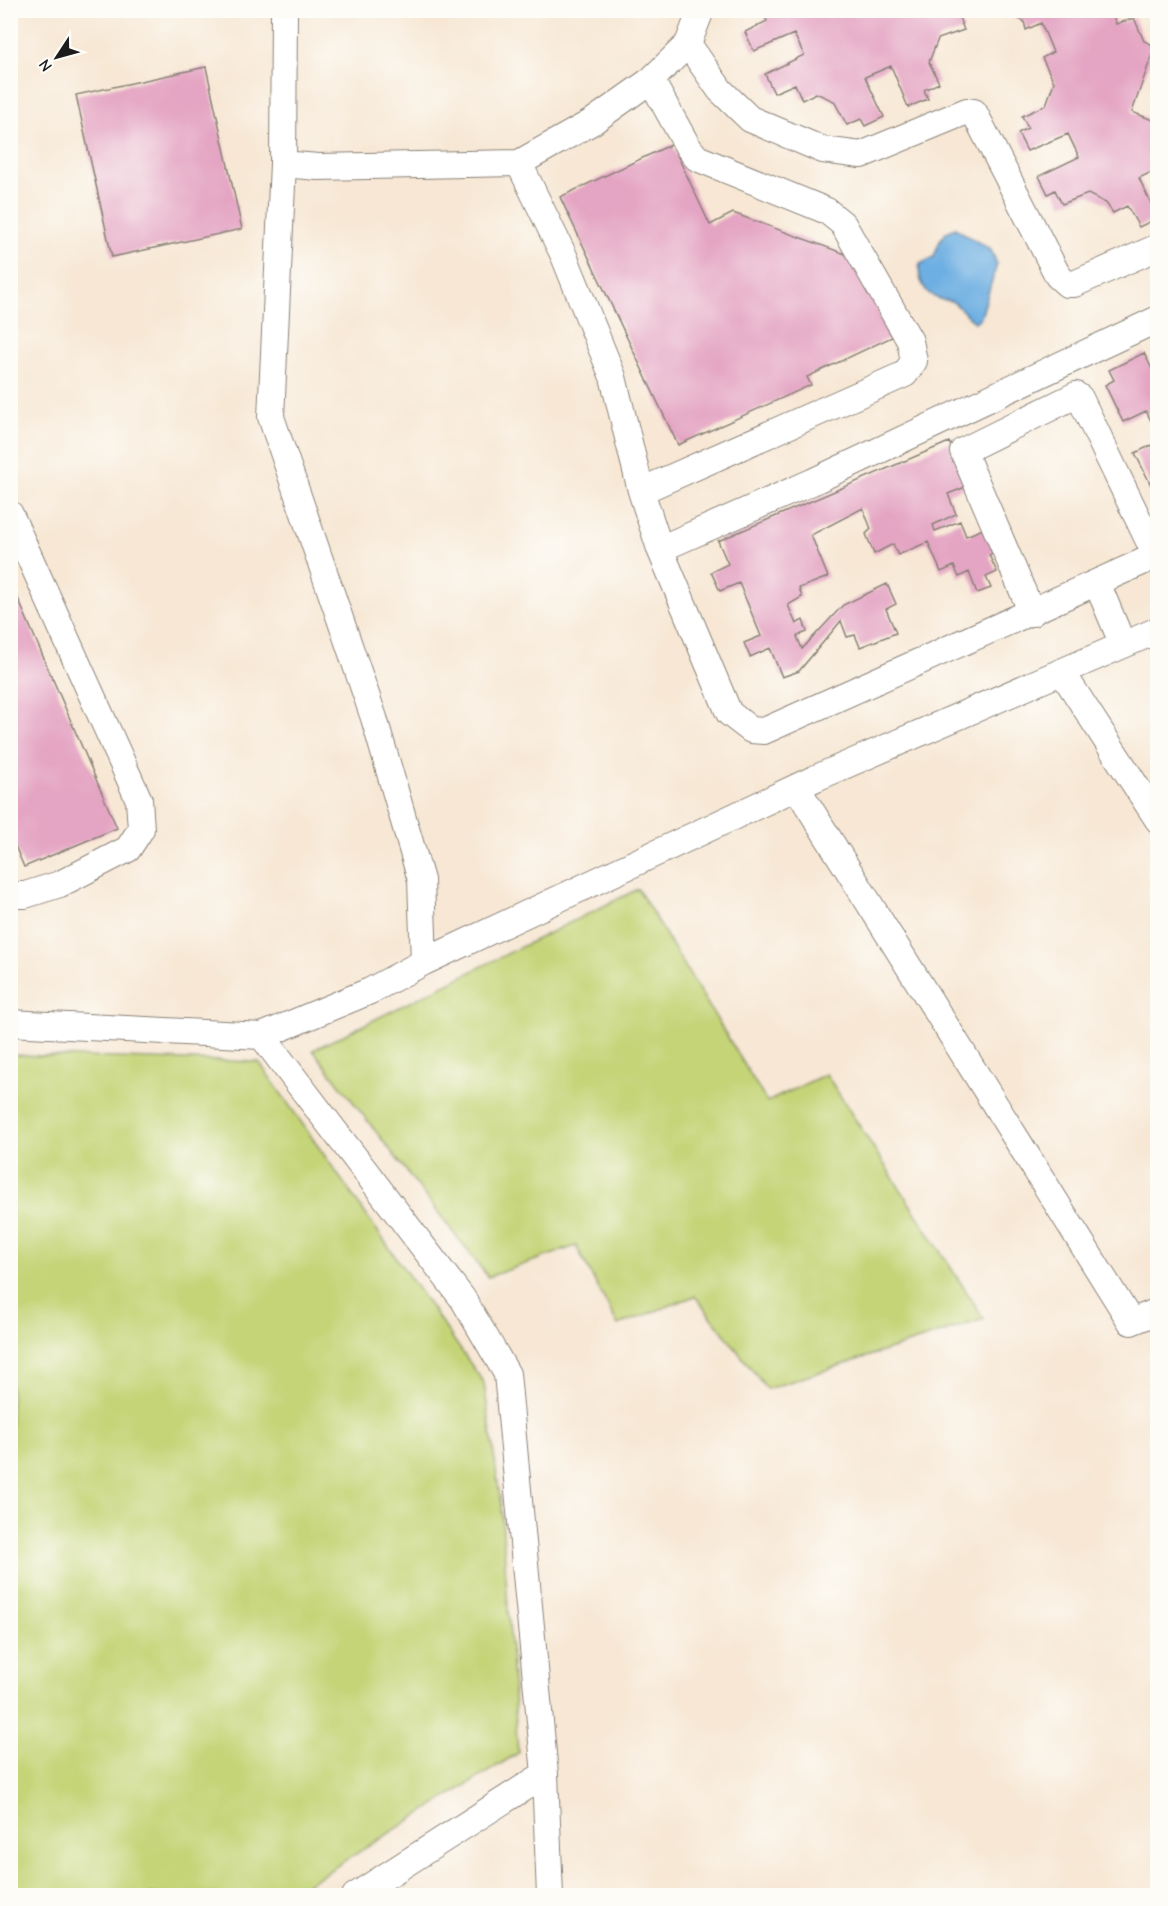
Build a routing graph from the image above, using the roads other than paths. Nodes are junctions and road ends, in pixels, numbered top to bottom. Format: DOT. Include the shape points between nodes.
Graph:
graph roads {
  1 [pos="284,10"];
  2 [pos="701,10"];
  3 [pos="688,44"];
  4 [pos="651,80"];
  5 [pos="519,163"];
  6 [pos="282,164"];
  7 [pos="1158,247"];
  8 [pos="1158,319"];
  9 [pos="641,491"];
  10 [pos="10,514"];
  11 [pos="660,549"];
  12 [pos="1157,555"];
  13 [pos="1097,583"];
  14 [pos="1032,613"];
  15 [pos="1158,630"];
  16 [pos="1123,645"];
  17 [pos="1062,672"];
  18 [pos="796,788"];
  19 [pos="1158,820"];
  20 [pos="10,895"];
  21 [pos="424,963"];
  22 [pos="10,1023"];
  23 [pos="262,1036"];
  24 [pos="1158,1311"];
  25 [pos="545,1774"];
  26 [pos="355,1896"];
  27 [pos="550,1896"];
  1 -- 6 [label="street"];
  2 -- 3 [label="street"];
  3 -- 4 [label="street"];
  3 -- 7 [label="street" via="720,90 750,119 822,150 861,155 968,111 974,112 1058,276 1067,284"];
  4 -- 5 [label="street" via="592,122"];
  4 -- 9 [label="street" via="687,147 698,158 826,211 843,224 910,341 914,361 905,374"];
  5 -- 6 [label="street" via="318,167"];
  5 -- 9 [label="street" via="564,256 613,377"];
  6 -- 21 [label="street" via="271,417 374,718 421,880"];
  8 -- 11 [label="street"];
  9 -- 11 [label="street"];
  10 -- 20 [label="street" via="139,800 141,829 128,849 69,879 25,895"];
  11 -- 14 [label="street" via="729,713 751,730 764,731"];
  12 -- 13 [label="street"];
  12 -- 14 [label="street" via="1076,395 963,451"];
  13 -- 14 [label="street"];
  13 -- 16 [label="street"];
  15 -- 16 [label="street"];
  16 -- 17 [label="street"];
  17 -- 18 [label="street"];
  17 -- 19 [label="street"];
  18 -- 21 [label="street"];
  18 -- 24 [label="street" via="1131,1322"];
  21 -- 23 [label="street" via="370,991"];
  22 -- 23 [label="street"];
  23 -- 25 [label="street" via="463,1299 507,1374"];
  25 -- 26 [label="street"];
  25 -- 27 [label="street"];
}
